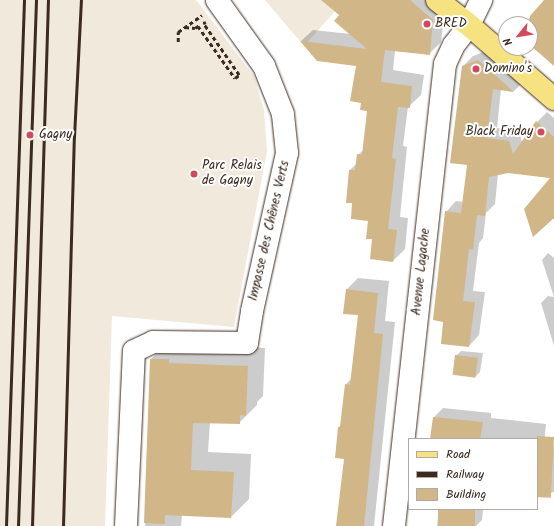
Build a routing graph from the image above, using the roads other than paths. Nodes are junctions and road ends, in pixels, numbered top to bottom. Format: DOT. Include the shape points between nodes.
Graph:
graph roads {
  1 [pos="437,0"];
  2 [pos="481,0"];
  3 [pos="212,6"];
  4 [pos="469,25"];
  5 [pos="554,99"];
  6 [pos="126,526"];
  7 [pos="394,526"];
  1 -- 4 [label="main road"];
  2 -- 4 [label="street, Avenue Lagache"];
  3 -- 6 [label="street, Impasse des Chênes Verts" via="264,66 283,114 287,153 247,343 153,342 134,351"];
  4 -- 5 [label="main road"];
  4 -- 7 [label="street, Avenue Lagache" via="454,45 445,64"];
}
